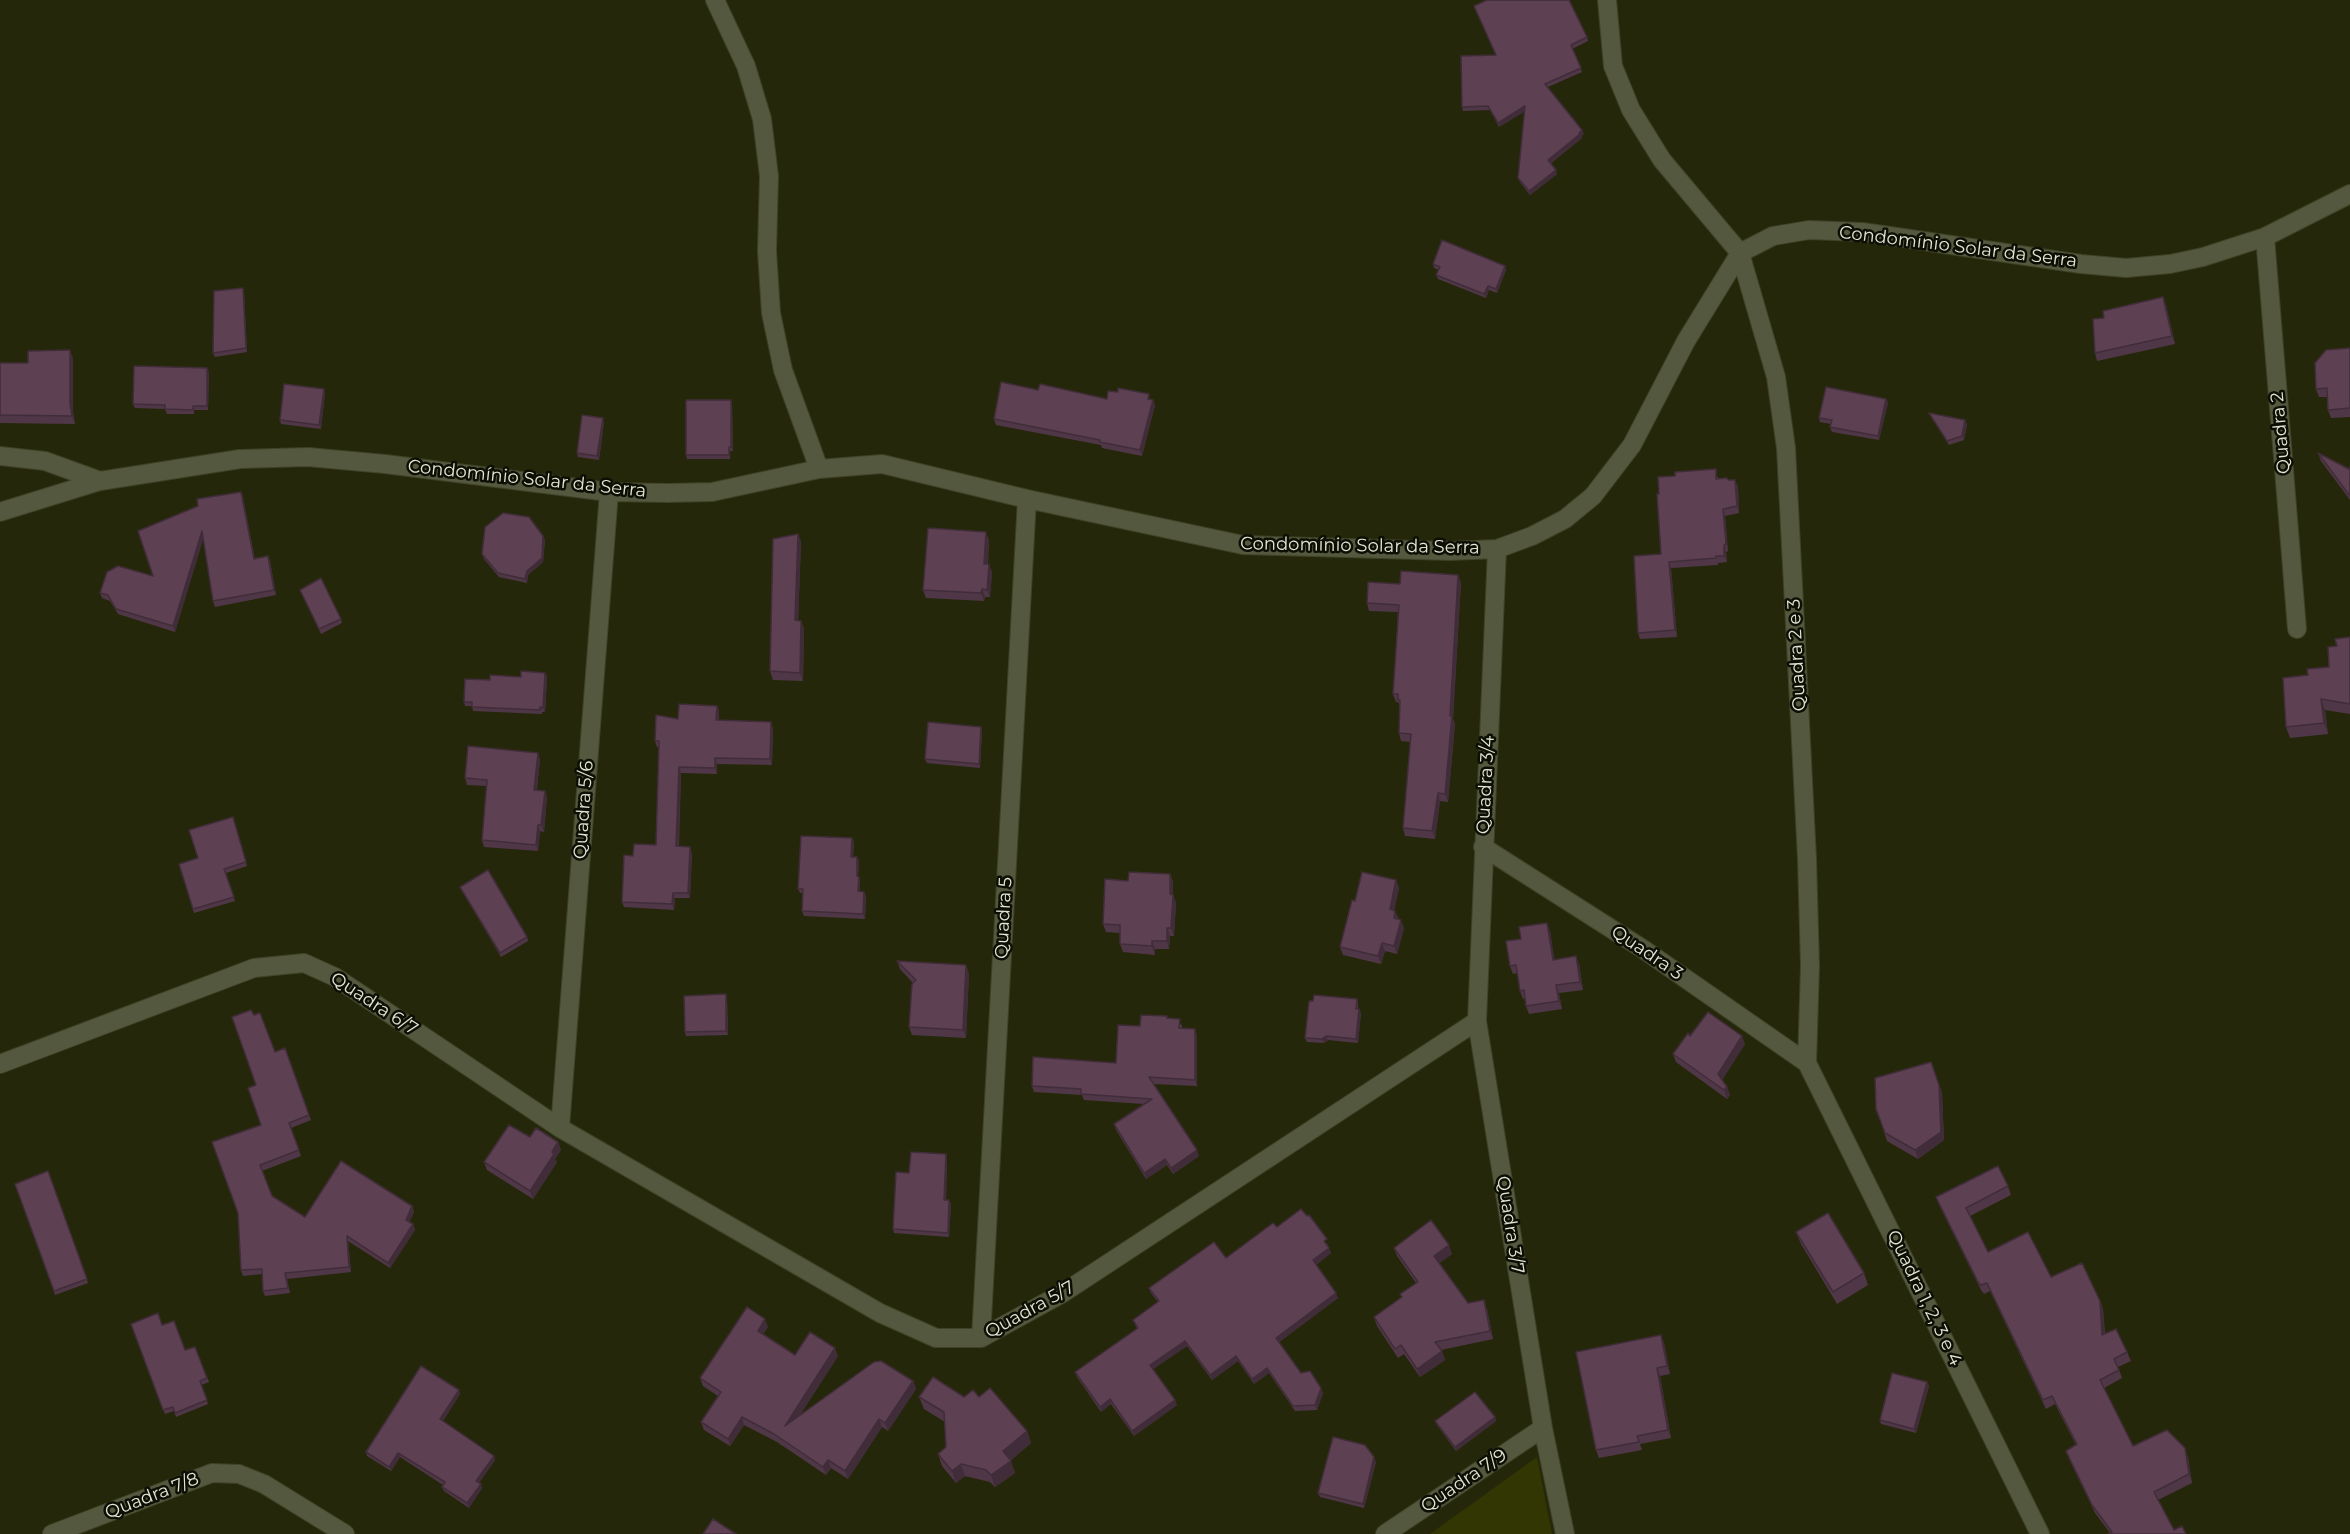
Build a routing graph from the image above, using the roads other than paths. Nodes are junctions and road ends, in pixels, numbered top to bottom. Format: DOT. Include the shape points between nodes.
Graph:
graph roads {
  1 [pos="715,0"];
  2 [pos="1607,0"];
  3 [pos="2350,194"];
  4 [pos="2265,237"];
  5 [pos="1740,253"];
  6 [pos="0,456"];
  7 [pos="819,469"];
  8 [pos="100,482"];
  9 [pos="609,492"];
  10 [pos="1027,499"];
  11 [pos="0,512"];
  12 [pos="1497,549"];
  13 [pos="2297,629"];
  14 [pos="1483,847"];
  15 [pos="1477,1021"];
  16 [pos="1807,1063"];
  17 [pos="0,1064"];
  18 [pos="560,1128"];
  19 [pos="981,1338"];
  20 [pos="1544,1428"];
  21 [pos="52,1534"];
  22 [pos="345,1534"];
  23 [pos="1385,1534"];
  24 [pos="1565,1534"];
  25 [pos="2040,1534"];
  1 -- 7 [label="street" via="746,66 762,119 769,176 767,251 771,313 783,370"];
  2 -- 5 [label="street" via="1613,66 1631,110 1662,160"];
  3 -- 4 [label="street, Condomínio Solar da Serra"];
  4 -- 5 [label="street, Condomínio Solar da Serra" via="2181,262 2126,268 1862,232 1809,230 1773,236"];
  4 -- 13 [label="street, Quadra 2"];
  5 -- 12 [label="street, Condomínio Solar da Serra" via="1686,341 1632,445 1593,496 1565,519"];
  5 -- 16 [label="street, Quadra 2 e 3" via="1776,377 1786,448 1807,859"];
  6 -- 8 [label="street" via="45,461"];
  7 -- 9 [label="street, Condomínio Solar da Serra" via="712,492"];
  7 -- 10 [label="street, Condomínio Solar da Serra" via="882,464"];
  8 -- 9 [label="street, Condomínio Solar da Serra" via="240,459 308,457"];
  8 -- 11 [label="street, Condomínio Solar da Serra"];
  9 -- 18 [label="street, Quadra 5/6"];
  10 -- 12 [label="street, Condomínio Solar da Serra" via="1243,545"];
  10 -- 19 [label="street, Quadra 5"];
  12 -- 14 [label="street, Quadra 3/4"];
  14 -- 15 [label="street, Quadra 3/4"];
  14 -- 16 [label="street, Quadra 3" via="1643,949"];
  15 -- 19 [label="street, Quadra 5/7" via="1063,1293"];
  15 -- 20 [label="street, Quadra 3/7"];
  16 -- 25 [label="street, Quadra 1, 2, 3 e 4"];
  17 -- 18 [label="street, Quadra 6/7" via="254,968 304,963 335,977"];
  18 -- 19 [label="street, Quadra 5/7" via="880,1313 936,1338"];
  20 -- 23 [label="street, Quadra 7/9"];
  20 -- 24 [label="street, Quadra 3/7"];
  21 -- 22 [label="street, Quadra 7/8" via="213,1473 239,1474 264,1484"];
}
